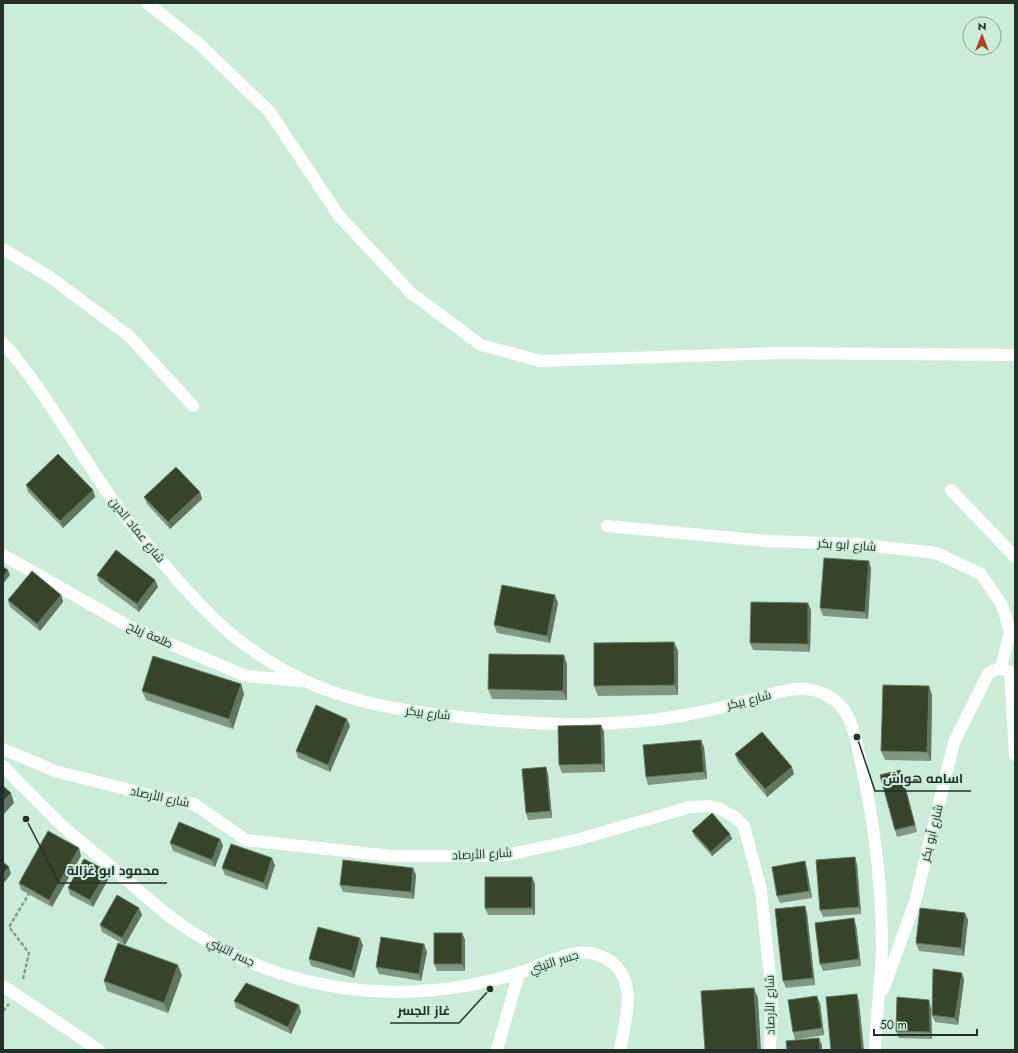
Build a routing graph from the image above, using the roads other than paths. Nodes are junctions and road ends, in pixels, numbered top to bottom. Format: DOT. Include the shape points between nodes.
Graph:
graph roads {
  1 [pos="147,3"];
  2 [pos="3,249"];
  3 [pos="3,343"];
  4 [pos="1015,355"];
  5 [pos="193,406"];
  6 [pos="951,490"];
  7 [pos="607,526"];
  8 [pos="3,555"];
  9 [pos="1015,557"];
  10 [pos="1015,613"];
  11 [pos="1013,630"];
  12 [pos="1001,668"];
  13 [pos="308,682"];
  14 [pos="3,749"];
  15 [pos="1015,755"];
  16 [pos="3,766"];
  17 [pos="520,973"];
  18 [pos="3,986"];
  19 [pos="878,1004"];
  20 [pos="99,1050"];
  21 [pos="497,1050"];
  22 [pos="620,1050"];
  23 [pos="770,1050"];
  24 [pos="875,1050"];
  1 -- 4 [label="street" via="198,43 269,111 339,216 411,293 481,345 540,361 780,353"];
  2 -- 5 [label="street" via="50,278 129,336"];
  3 -- 13 [label="street, شارع عماد الدين" via="42,393 128,522 198,603 222,628 247,648"];
  6 -- 9 [label="street"];
  7 -- 11 [label="street, شارع ابو بكر" via="766,541 856,544 936,553 980,574 1002,605"];
  8 -- 13 [label="street, طلعة زبلح" via="130,627 246,676"];
  10 -- 11 [label="street"];
  11 -- 12 [label="street"];
  12 -- 15 [label="street" via="1010,672"];
  12 -- 19 [label="street, شارع أبو بكر" via="988,674 954,742 915,902"];
  13 -- 19 [label="street, شارع بيكر" via="360,701 410,711 510,722 569,725 621,723 678,716 794,689 808,689 826,694 841,706 851,722 870,806 877,856 882,949"];
  14 -- 23 [label="street, شارع الأرصاد" via="55,772 194,804 246,840 391,856 502,856 576,840 690,807 718,808 735,817 744,826 761,890 772,997"];
  16 -- 17 [label="street, جسر التيتي" via="65,828 148,900 206,940 257,965 318,983 381,991 432,991 457,988"];
  17 -- 21 [label="street"];
  17 -- 22 [label="street, جسر التيتي" via="576,953 593,953 609,961 621,973 628,989 628,1007"];
  18 -- 20 [label="street"];
  19 -- 24 [label="street, شارع بيكر"];
}
